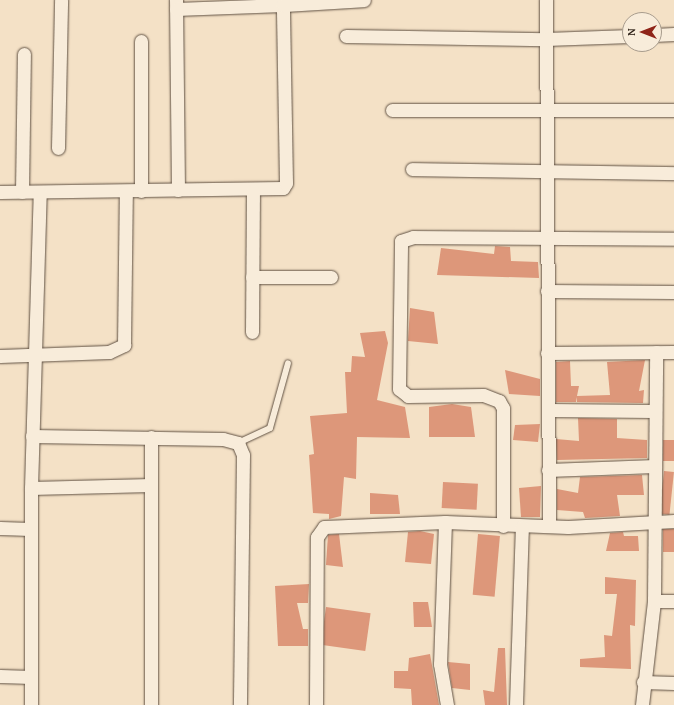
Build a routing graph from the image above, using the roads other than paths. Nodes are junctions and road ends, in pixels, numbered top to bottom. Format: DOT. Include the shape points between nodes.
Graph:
graph roads {
  1 [pos="61,0"];
  2 [pos="364,0"];
  3 [pos="546,0"];
  4 [pos="283,4"];
  5 [pos="176,5"];
  6 [pos="674,34"];
  7 [pos="662,35"];
  8 [pos="346,36"];
  9 [pos="622,36"];
  10 [pos="546,39"];
  11 [pos="141,41"];
  12 [pos="24,54"];
  13 [pos="392,110"];
  14 [pos="674,110"];
  15 [pos="548,112"];
  16 [pos="58,148"];
  17 [pos="412,169"];
  18 [pos="674,173"];
  19 [pos="549,174"];
  20 [pos="178,190"];
  21 [pos="126,191"];
  22 [pos="141,191"];
  23 [pos="253,191"];
  24 [pos="0,192"];
  25 [pos="22,192"];
  26 [pos="40,192"];
  27 [pos="547,239"];
  28 [pos="674,239"];
  29 [pos="252,277"];
  30 [pos="331,277"];
  31 [pos="547,291"];
  32 [pos="674,292"];
  33 [pos="252,332"];
  34 [pos="656,352"];
  35 [pos="674,352"];
  36 [pos="547,353"];
  37 [pos="34,355"];
  38 [pos="0,356"];
  39 [pos="288,363"];
  40 [pos="548,410"];
  41 [pos="653,411"];
  42 [pos="32,436"];
  43 [pos="151,437"];
  44 [pos="238,443"];
  45 [pos="655,466"];
  46 [pos="548,470"];
  47 [pos="150,486"];
  48 [pos="31,488"];
  49 [pos="674,521"];
  50 [pos="445,522"];
  51 [pos="656,522"];
  52 [pos="503,526"];
  53 [pos="522,526"];
  54 [pos="549,526"];
  55 [pos="0,528"];
  56 [pos="30,529"];
  57 [pos="654,601"];
  58 [pos="674,601"];
  59 [pos="0,676"];
  60 [pos="31,677"];
  61 [pos="643,682"];
  62 [pos="674,683"];
  63 [pos="31,705"];
  64 [pos="151,705"];
  65 [pos="240,705"];
  66 [pos="316,705"];
  67 [pos="447,705"];
  68 [pos="516,705"];
  69 [pos="642,705"];
  1 -- 16 [label="street"];
  2 -- 4 [label="street"];
  3 -- 10 [label="street"];
  4 -- 5 [label="street"];
  4 -- 23 [label="street" via="286,183 278,190"];
  5 -- 20 [label="street"];
  6 -- 7 [label="street"];
  8 -- 10 [label="street"];
  9 -- 10 [label="street"];
  10 -- 15 [label="street"];
  11 -- 22 [label="street"];
  12 -- 25 [label="street"];
  13 -- 15 [label="street"];
  14 -- 15 [label="street"];
  15 -- 19 [label="street"];
  17 -- 19 [label="street"];
  18 -- 19 [label="street"];
  19 -- 27 [label="street"];
  20 -- 22 [label="street"];
  20 -- 23 [label="street"];
  21 -- 22 [label="street"];
  21 -- 26 [label="street"];
  21 -- 37 [label="street" via="124,345 109,352"];
  23 -- 29 [label="street"];
  24 -- 25 [label="street"];
  25 -- 26 [label="street"];
  26 -- 37 [label="street"];
  27 -- 28 [label="street"];
  27 -- 31 [label="street"];
  27 -- 52 [label="street" via="413,238 401,241 399,389 408,396 483,395 499,401 503,408"];
  29 -- 30 [label="street"];
  29 -- 33 [label="street"];
  31 -- 32 [label="street"];
  31 -- 36 [label="street"];
  34 -- 35 [label="street"];
  34 -- 36 [label="street"];
  34 -- 41 [label="street"];
  36 -- 40 [label="street"];
  37 -- 38 [label="street"];
  37 -- 42 [label="street"];
  39 -- 44 [label="lane" via="270,428"];
  40 -- 41 [label="street"];
  40 -- 46 [label="street"];
  41 -- 45 [label="street"];
  42 -- 43 [label="street"];
  42 -- 48 [label="street"];
  43 -- 44 [label="street" via="227,439"];
  43 -- 47 [label="street"];
  44 -- 65 [label="street" via="243,455"];
  45 -- 46 [label="street"];
  45 -- 51 [label="street"];
  46 -- 54 [label="street"];
  47 -- 48 [label="street"];
  47 -- 64 [label="street"];
  48 -- 56 [label="street"];
  49 -- 51 [label="street"];
  50 -- 52 [label="street"];
  50 -- 66 [label="street" via="331,525 319,530"];
  50 -- 67 [label="street" via="440,664"];
  51 -- 54 [label="street" via="624,526"];
  51 -- 57 [label="street"];
  52 -- 53 [label="street"];
  53 -- 54 [label="street"];
  53 -- 68 [label="street"];
  55 -- 56 [label="street"];
  56 -- 60 [label="street"];
  57 -- 58 [label="street"];
  57 -- 61 [label="street"];
  59 -- 60 [label="street"];
  60 -- 63 [label="street"];
  61 -- 62 [label="street"];
  61 -- 69 [label="street"];
}
